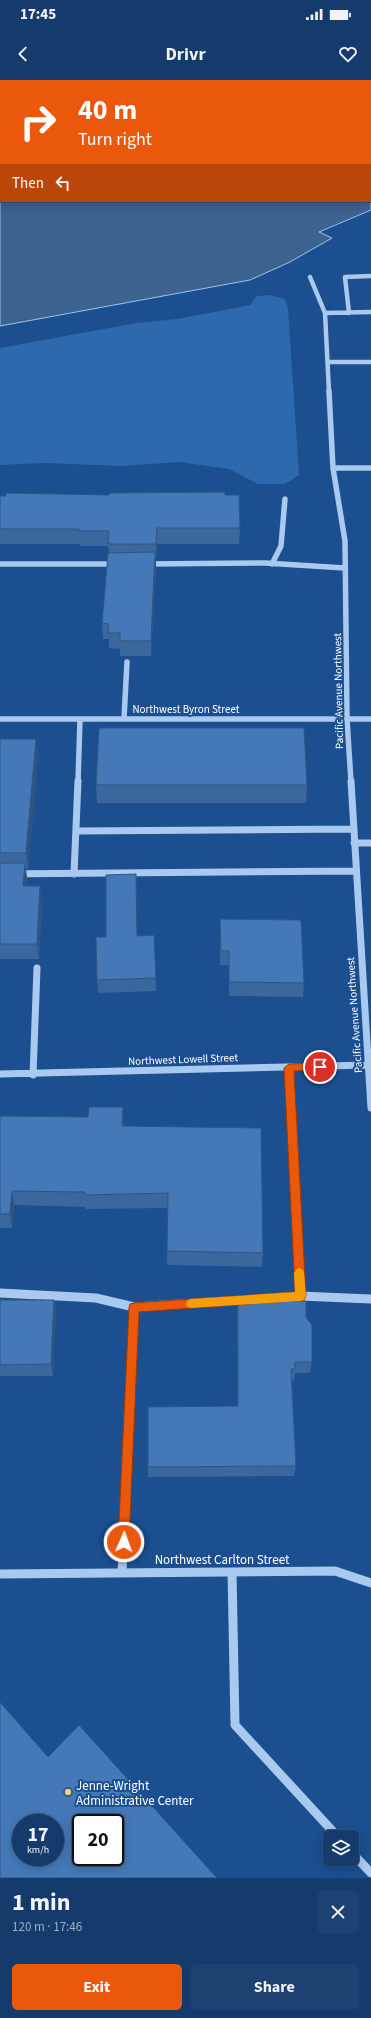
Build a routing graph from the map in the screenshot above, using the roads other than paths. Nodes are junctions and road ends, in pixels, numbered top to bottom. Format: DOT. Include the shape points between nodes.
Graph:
graph roads {
  1 [pos="371,276"];
  2 [pos="310,277"];
  3 [pos="371,312"];
  4 [pos="325,313"];
  5 [pos="349,313"];
  6 [pos="328,362"];
  7 [pos="371,362"];
  8 [pos="333,468"];
  9 [pos="371,468"];
  10 [pos="285,498"];
  11 [pos="0,564"];
  12 [pos="125,564"];
  13 [pos="140,564"];
  14 [pos="272,564"];
  15 [pos="345,568"];
  16 [pos="127,662"];
  17 [pos="371,719"];
  18 [pos="0,720"];
  19 [pos="80,720"];
  20 [pos="124,720"];
  21 [pos="347,720"];
  22 [pos="354,829"];
  23 [pos="77,831"];
  24 [pos="354,843"];
  25 [pos="371,843"];
  26 [pos="356,871"];
  27 [pos="0,874"];
  28 [pos="74,874"];
  29 [pos="37,968"];
  30 [pos="368,1062"];
  31 [pos="289,1068"];
  32 [pos="0,1074"];
  33 [pos="33,1075"];
  34 [pos="371,1108"];
  35 [pos="0,1293"];
  36 [pos="300,1296"];
  37 [pos="371,1299"];
  38 [pos="134,1308"];
  39 [pos="232,1572"];
  40 [pos="122,1573"];
  41 [pos="0,1574"];
  42 [pos="371,1584"];
  43 [pos="332,1830"];
  44 [pos="359,1860"];
  45 [pos="371,1873"];
  1 -- 5 [label="street" via="345,277"];
  2 -- 4 [label="street, Pacific Avenue Northwest"];
  3 -- 5 [label="street"];
  4 -- 5 [label="street"];
  4 -- 6 [label="street, Pacific Avenue Northwest"];
  6 -- 7 [label="street"];
  6 -- 8 [label="street, Pacific Avenue Northwest"];
  8 -- 9 [label="street"];
  8 -- 15 [label="street, Pacific Avenue Northwest" via="345,540"];
  10 -- 14 [label="street" via="281,546"];
  11 -- 12 [label="street"];
  13 -- 14 [label="street"];
  14 -- 15 [label="street"];
  15 -- 21 [label="street, Pacific Avenue Northwest"];
  16 -- 20 [label="street"];
  17 -- 21 [label="street, Northwest Byron Street"];
  18 -- 19 [label="street, Northwest Byron Street"];
  19 -- 20 [label="street, Northwest Byron Street"];
  19 -- 23 [label="street"];
  20 -- 21 [label="street, Northwest Byron Street"];
  21 -- 22 [label="street, Pacific Avenue Northwest"];
  22 -- 23 [label="street"];
  22 -- 24 [label="street, Pacific Avenue Northwest"];
  23 -- 28 [label="street"];
  24 -- 25 [label="street"];
  24 -- 26 [label="street, Pacific Avenue Northwest"];
  26 -- 28 [label="street"];
  26 -- 30 [label="street, Pacific Avenue Northwest"];
  27 -- 28 [label="street"];
  29 -- 33 [label="street"];
  30 -- 31 [label="street, Northwest Lowell Street"];
  30 -- 34 [label="street, Pacific Avenue Northwest"];
  31 -- 33 [label="street, Northwest Lowell Street"];
  31 -- 36 [label="street"];
  32 -- 33 [label="street, Northwest Lowell Street"];
  35 -- 38 [label="street" via="96,1298"];
  36 -- 37 [label="street"];
  36 -- 38 [label="street"];
  38 -- 40 [label="street"];
  39 -- 40 [label="street, Northwest Carlton Street"];
  39 -- 42 [label="street, Northwest Carlton Street" via="335,1571"];
  39 -- 43 [label="street" via="235,1725"];
  40 -- 41 [label="street, Northwest Carlton Street"];
  44 -- 45 [label="street"];
}
